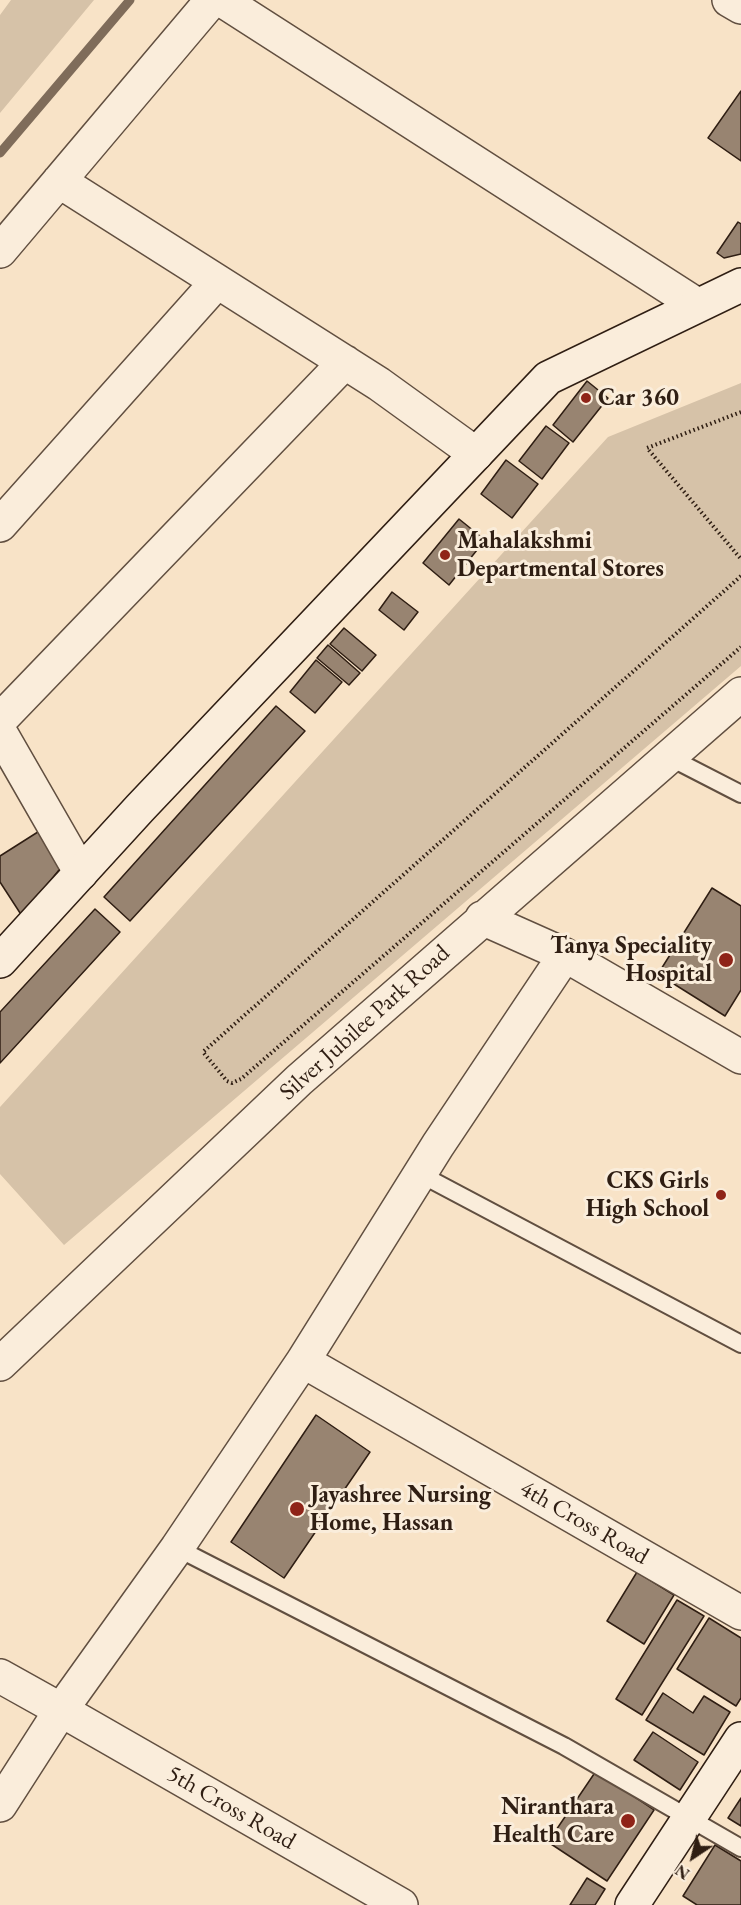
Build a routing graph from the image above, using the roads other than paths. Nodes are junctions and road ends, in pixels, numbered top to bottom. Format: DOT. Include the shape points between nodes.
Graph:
graph roads {
  1 [pos="212,0"];
  2 [pos="222,0"];
  3 [pos="729,0"];
  4 [pos="741,7"];
  5 [pos="59,181"];
  6 [pos="0,251"];
  7 [pos="217,282"];
  8 [pos="741,285"];
  9 [pos="697,305"];
  10 [pos="345,362"];
  11 [pos="476,454"];
  12 [pos="0,525"];
  13 [pos="741,694"];
  14 [pos="0,720"];
  15 [pos="0,732"];
  16 [pos="669,757"];
  17 [pos="741,794"];
  18 [pos="81,873"];
  19 [pos="482,918"];
  20 [pos="566,955"];
  21 [pos="0,961"];
  22 [pos="741,1057"];
  23 [pos="420,1174"];
  24 [pos="741,1344"];
  25 [pos="303,1361"];
  26 [pos="0,1364"];
  27 [pos="177,1548"];
  28 [pos="741,1613"];
  29 [pos="0,1676"];
  30 [pos="61,1710"];
  31 [pos="741,1739"];
  32 [pos="0,1805"];
  33 [pos="688,1819"];
  34 [pos="741,1848"];
  35 [pos="401,1905"];
  36 [pos="632,1905"];
  1 -- 5 [label="street"];
  2 -- 9 [label="street"];
  3 -- 4 [label="street"];
  5 -- 6 [label="street"];
  5 -- 7 [label="street"];
  7 -- 10 [label="street"];
  7 -- 12 [label="street"];
  8 -- 9 [label="street"];
  9 -- 11 [label="street" via="548,378"];
  10 -- 11 [label="street"];
  10 -- 14 [label="street"];
  11 -- 18 [label="street"];
  13 -- 16 [label="street, Silver Jubilee Park Road"];
  15 -- 18 [label="street"];
  16 -- 17 [label="lane"];
  16 -- 19 [label="street, Silver Jubilee Park Road"];
  18 -- 21 [label="street"];
  19 -- 20 [label="street"];
  19 -- 26 [label="street, Silver Jubilee Park Road" via="299,1080"];
  20 -- 22 [label="street"];
  20 -- 23 [label="street"];
  23 -- 24 [label="lane"];
  23 -- 25 [label="street"];
  25 -- 27 [label="street"];
  25 -- 28 [label="street, 4th Cross Road"];
  27 -- 30 [label="street"];
  27 -- 33 [label="lane" via="564,1746"];
  29 -- 30 [label="street, 5th Cross Road"];
  30 -- 32 [label="street"];
  30 -- 35 [label="street, 5th Cross Road"];
  31 -- 33 [label="street"];
  33 -- 34 [label="lane"];
  33 -- 36 [label="street"];
}
